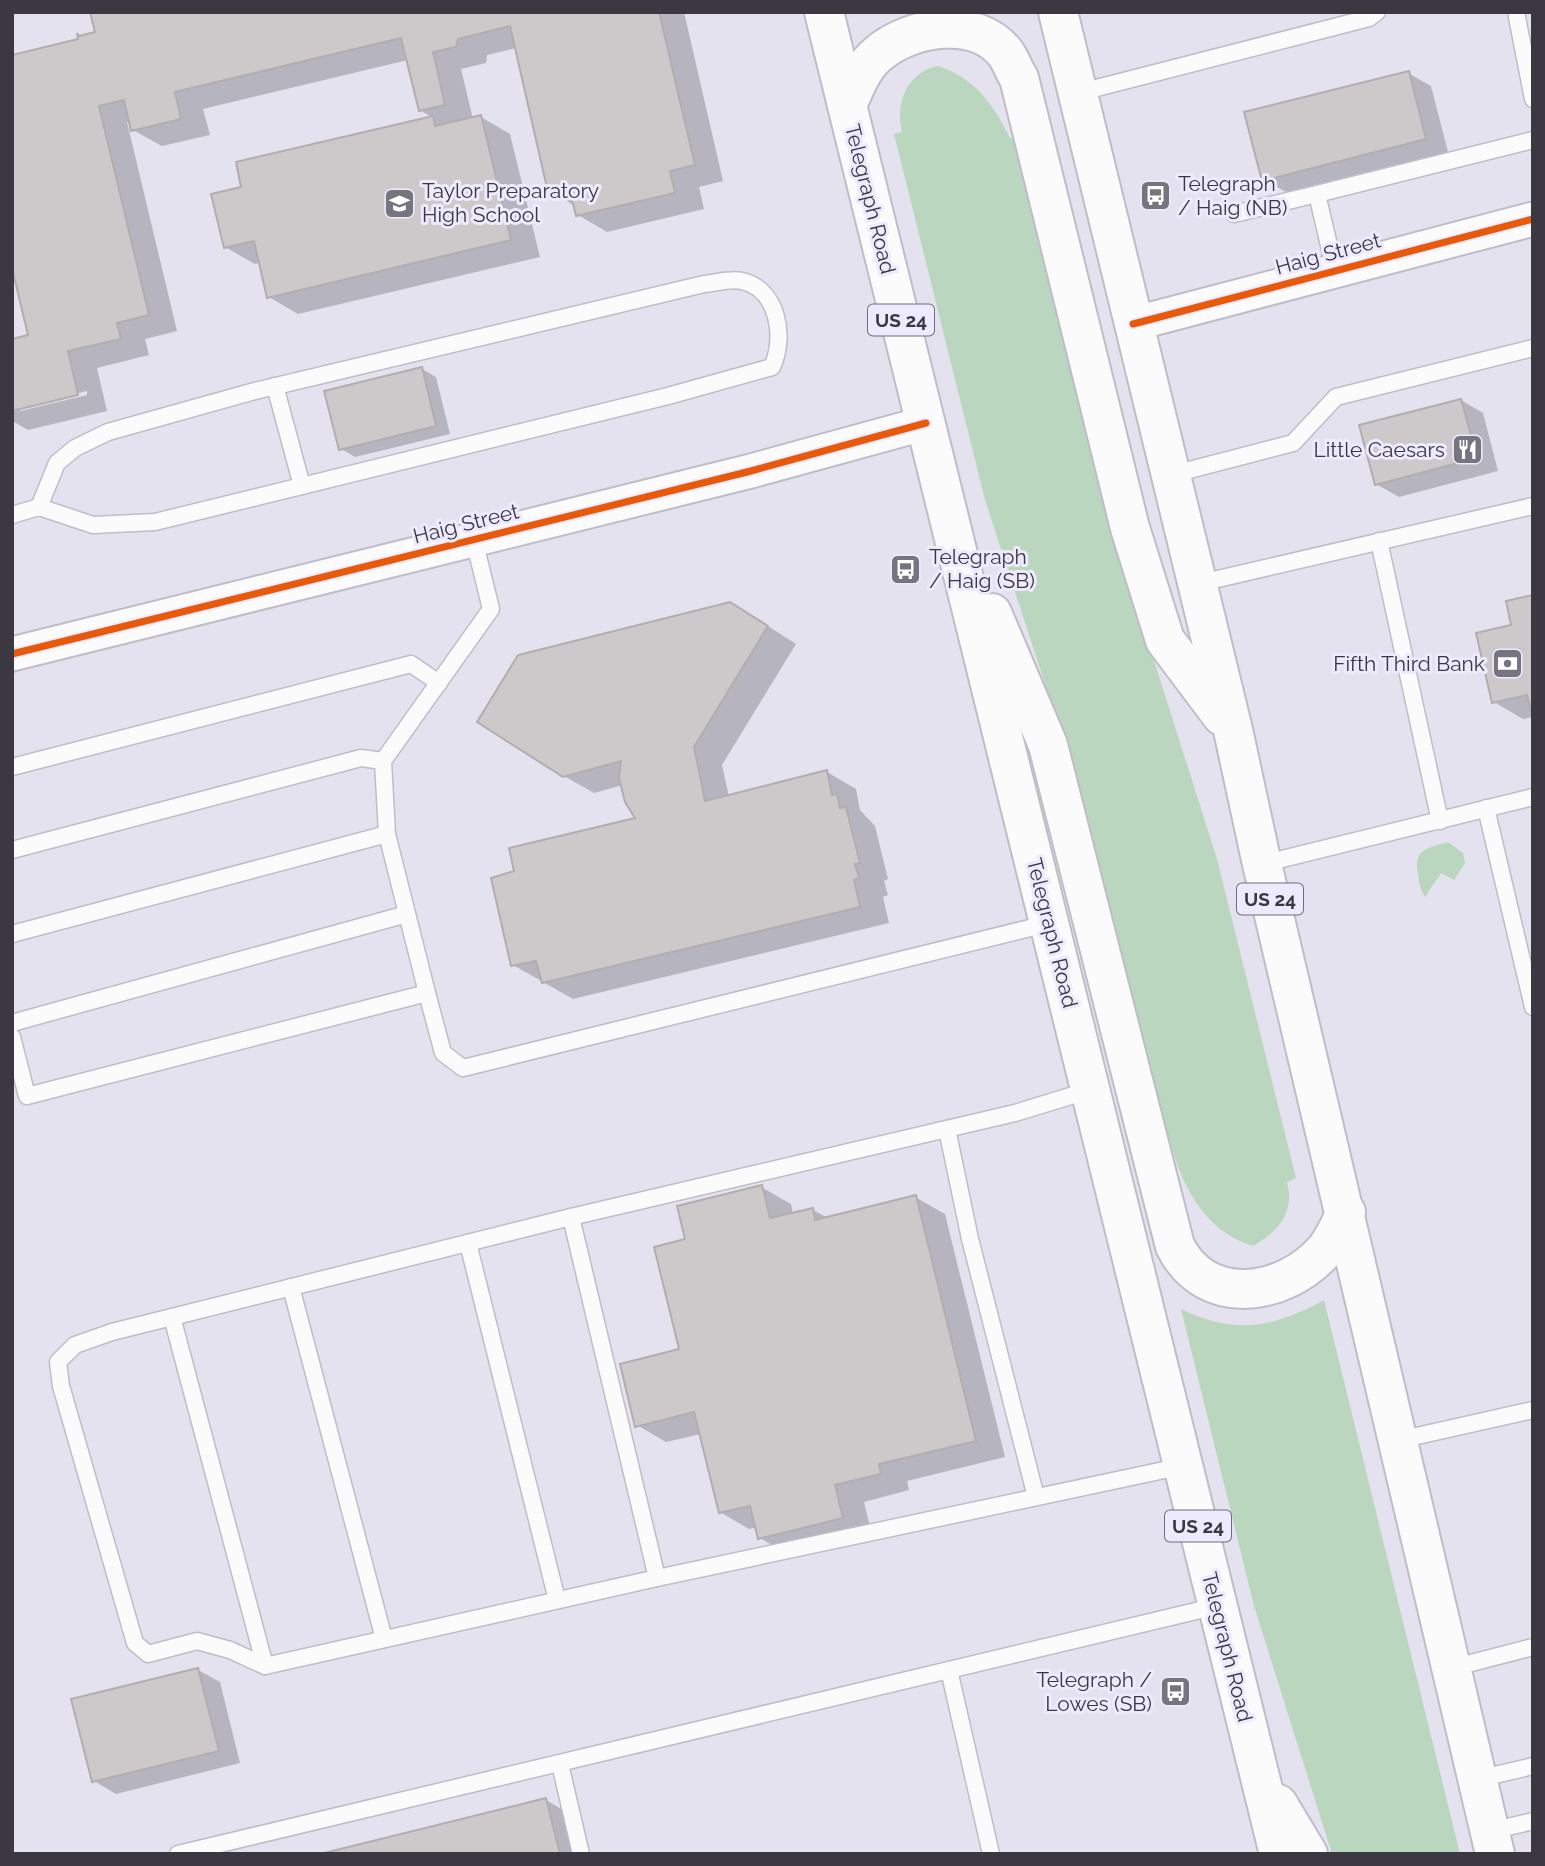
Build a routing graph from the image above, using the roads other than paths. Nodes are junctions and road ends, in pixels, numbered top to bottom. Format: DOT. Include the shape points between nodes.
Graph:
graph roads {
  1 [pos="824,12"];
  2 [pos="1058,12"];
  3 [pos="1377,12"];
  4 [pos="1516,12"];
  5 [pos="1077,93"];
  6 [pos="1533,99"];
  7 [pos="847,105"];
  8 [pos="1533,140"];
  9 [pos="1317,194"];
  10 [pos="1234,215"];
  11 [pos="1533,219"];
  12 [pos="1335,271"];
  13 [pos="1133,324"];
  14 [pos="1533,348"];
  15 [pos="275,386"];
  16 [pos="926,423"];
  17 [pos="1169,475"];
  18 [pos="302,486"];
  19 [pos="946,503"];
  20 [pos="1533,506"];
  21 [pos="39,507"];
  22 [pos="12,515"];
  23 [pos="474,540"];
  24 [pos="1379,541"];
  25 [pos="1196,584"];
  26 [pos="12,654"];
  27 [pos="439,683"];
  28 [pos="1233,730"];
  29 [pos="383,761"];
  30 [pos="12,767"];
  31 [pos="1533,797"];
  32 [pos="1486,808"];
  33 [pos="1440,821"];
  34 [pos="387,834"];
  35 [pos="12,850"];
  36 [pos="1262,864"];
  37 [pos="407,914"];
  38 [pos="1049,923"];
  39 [pos="12,934"];
  40 [pos="426,993"];
  41 [pos="1533,1007"];
  42 [pos="12,1023"];
  43 [pos="12,1037"];
  44 [pos="1090,1090"];
  45 [pos="947,1129"];
  46 [pos="1346,1212"];
  47 [pos="571,1217"];
  48 [pos="468,1243"];
  49 [pos="291,1287"];
  50 [pos="172,1317"];
  51 [pos="1533,1410"];
  52 [pos="1399,1440"];
  53 [pos="1183,1466"];
  54 [pos="1037,1497"];
  55 [pos="657,1578"];
  56 [pos="557,1601"];
  57 [pos="1217,1606"];
  58 [pos="384,1639"];
  59 [pos="1533,1647"];
  60 [pos="265,1666"];
  61 [pos="1451,1668"];
  62 [pos="949,1670"];
  63 [pos="560,1764"];
  64 [pos="1533,1766"];
  65 [pos="1258,1772"];
  66 [pos="1478,1779"];
  67 [pos="1533,1821"];
  68 [pos="1493,1842"];
  69 [pos="178,1854"];
  70 [pos="581,1854"];
  71 [pos="991,1854"];
  72 [pos="1279,1854"];
  73 [pos="1308,1854"];
  1 -- 7 [label="main road, Telegraph Road / US 24"];
  2 -- 5 [label="main road, US 24"];
  3 -- 5 [label="lane" via="1369,18"];
  4 -- 6 [label="lane"];
  5 -- 13 [label="main road, US 24"];
  7 -- 16 [label="main road, Telegraph Road / US 24"];
  7 -- 28 [label="main road" via="863,72 898,40 958,28 983,36 1005,53 1018,78 1127,518 1165,640"];
  8 -- 9 [label="lane"];
  9 -- 10 [label="lane"];
  9 -- 12 [label="lane"];
  11 -- 12 [label="street, Haig Street"];
  12 -- 13 [label="street, Haig Street"];
  13 -- 17 [label="main road, US 24"];
  14 -- 17 [label="lane" via="1336,397 1293,443"];
  15 -- 18 [label="lane"];
  15 -- 18 [label="lane" via="704,284 741,280 765,291 773,307 778,344 772,367"];
  15 -- 21 [label="lane" via="108,432 75,448 57,463"];
  16 -- 19 [label="main road, Telegraph Road / US 24"];
  16 -- 23 [label="street, Haig Street"];
  17 -- 25 [label="main road, US 24"];
  18 -- 21 [label="lane" via="130,524 93,525"];
  19 -- 38 [label="main road, Telegraph Road / US 24"];
  19 -- 46 [label="main road" via="1048,745 1181,1257 1192,1270 1221,1286 1237,1290 1272,1286 1316,1259"];
  20 -- 24 [label="lane"];
  21 -- 22 [label="lane"];
  23 -- 26 [label="street, Haig Street"];
  23 -- 27 [label="lane" via="491,609"];
  24 -- 25 [label="lane"];
  24 -- 33 [label="lane"];
  25 -- 28 [label="main road, US 24"];
  27 -- 29 [label="lane"];
  27 -- 30 [label="lane" via="411,664"];
  28 -- 36 [label="main road, US 24"];
  29 -- 34 [label="lane"];
  29 -- 35 [label="lane" via="361,758"];
  31 -- 32 [label="lane"];
  32 -- 33 [label="lane"];
  32 -- 41 [label="lane"];
  33 -- 36 [label="lane"];
  34 -- 37 [label="lane"];
  34 -- 39 [label="lane"];
  36 -- 46 [label="main road, US 24"];
  37 -- 40 [label="lane"];
  37 -- 42 [label="lane"];
  38 -- 40 [label="lane" via="463,1068 443,1053"];
  38 -- 44 [label="main road, Telegraph Road / US 24"];
  40 -- 43 [label="lane" via="27,1096"];
  44 -- 45 [label="lane"];
  44 -- 53 [label="main road, Telegraph Road / US 24"];
  45 -- 47 [label="lane"];
  45 -- 54 [label="lane" via="970,1239"];
  46 -- 52 [label="main road, US 24"];
  47 -- 48 [label="lane"];
  47 -- 55 [label="lane"];
  48 -- 49 [label="lane"];
  48 -- 56 [label="lane"];
  49 -- 50 [label="lane"];
  49 -- 58 [label="lane"];
  50 -- 60 [label="lane"];
  50 -- 60 [label="lane" via="75,1345 58,1362 61,1386 135,1643 148,1654 197,1641"];
  51 -- 52 [label="lane"];
  52 -- 61 [label="main road, US 24"];
  53 -- 54 [label="lane"];
  53 -- 57 [label="main road, Telegraph Road / US 24"];
  54 -- 55 [label="lane"];
  55 -- 56 [label="lane"];
  56 -- 58 [label="lane"];
  57 -- 62 [label="lane"];
  57 -- 65 [label="main road, Telegraph Road / US 24"];
  58 -- 60 [label="lane"];
  59 -- 61 [label="lane"];
  61 -- 66 [label="main road, US 24"];
  62 -- 63 [label="lane"];
  62 -- 71 [label="lane"];
  63 -- 69 [label="lane"];
  63 -- 70 [label="lane"];
  64 -- 66 [label="lane"];
  65 -- 72 [label="main road, Telegraph Road / US 24"];
  65 -- 73 [label="main road"];
  66 -- 68 [label="main road, US 24"];
  67 -- 68 [label="lane"];
}
